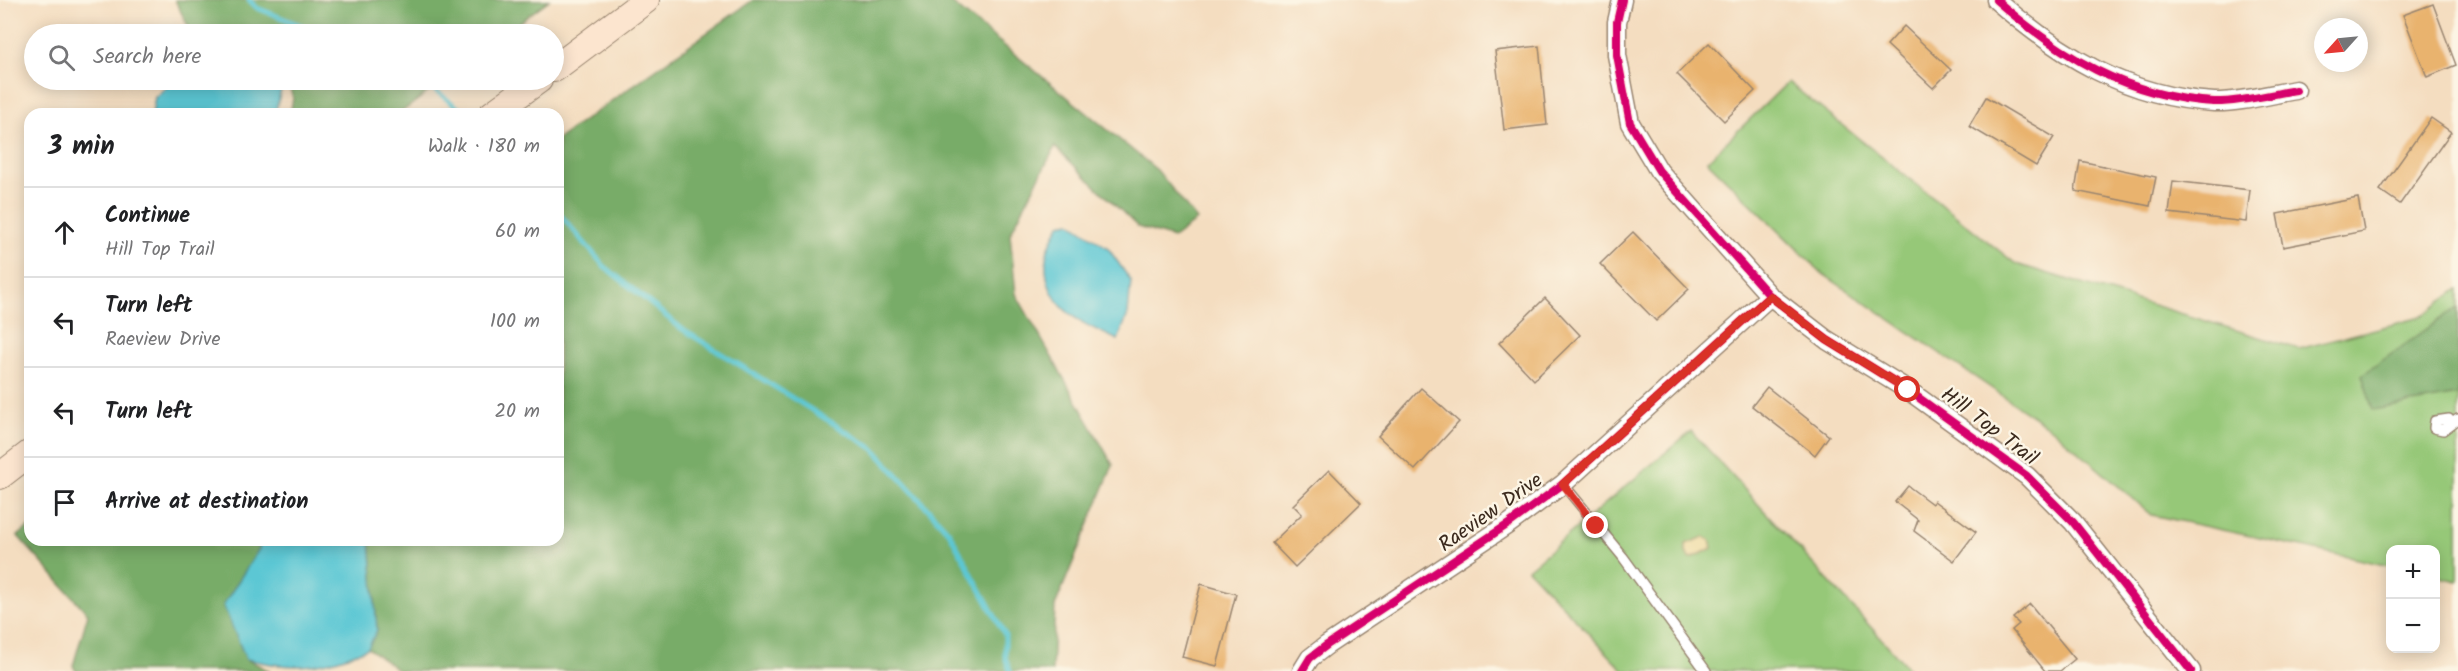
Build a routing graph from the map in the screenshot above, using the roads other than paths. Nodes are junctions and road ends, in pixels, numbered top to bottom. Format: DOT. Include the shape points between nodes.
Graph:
graph roads {
  1 [pos="646,0"];
  2 [pos="1622,0"];
  3 [pos="1996,0"];
  4 [pos="564,62"];
  5 [pos="525,90"];
  6 [pos="2296,90"];
  7 [pos="500,108"];
  8 [pos="1770,296"];
  9 [pos="24,458"];
  10 [pos="0,476"];
  11 [pos="1563,484"];
  12 [pos="1302,671"];
  13 [pos="1706,671"];
  14 [pos="2190,671"];
  1 -- 4 [label="main road"];
  2 -- 8 [label="street, Hill Top Trail" via="1617,55 1630,123 1659,171"];
  3 -- 6 [label="street" via="2051,45 2097,73 2162,94 2215,102"];
  5 -- 7 [label="main road"];
  8 -- 11 [label="street, Raeview Drive"];
  8 -- 14 [label="street, Hill Top Trail" via="1827,340 1908,390 2027,476 2073,522"];
  9 -- 10 [label="main road"];
  11 -- 12 [label="street, Raeview Drive" via="1327,645 1310,658"];
  11 -- 13 [label="lane" via="1623,557"];
}
